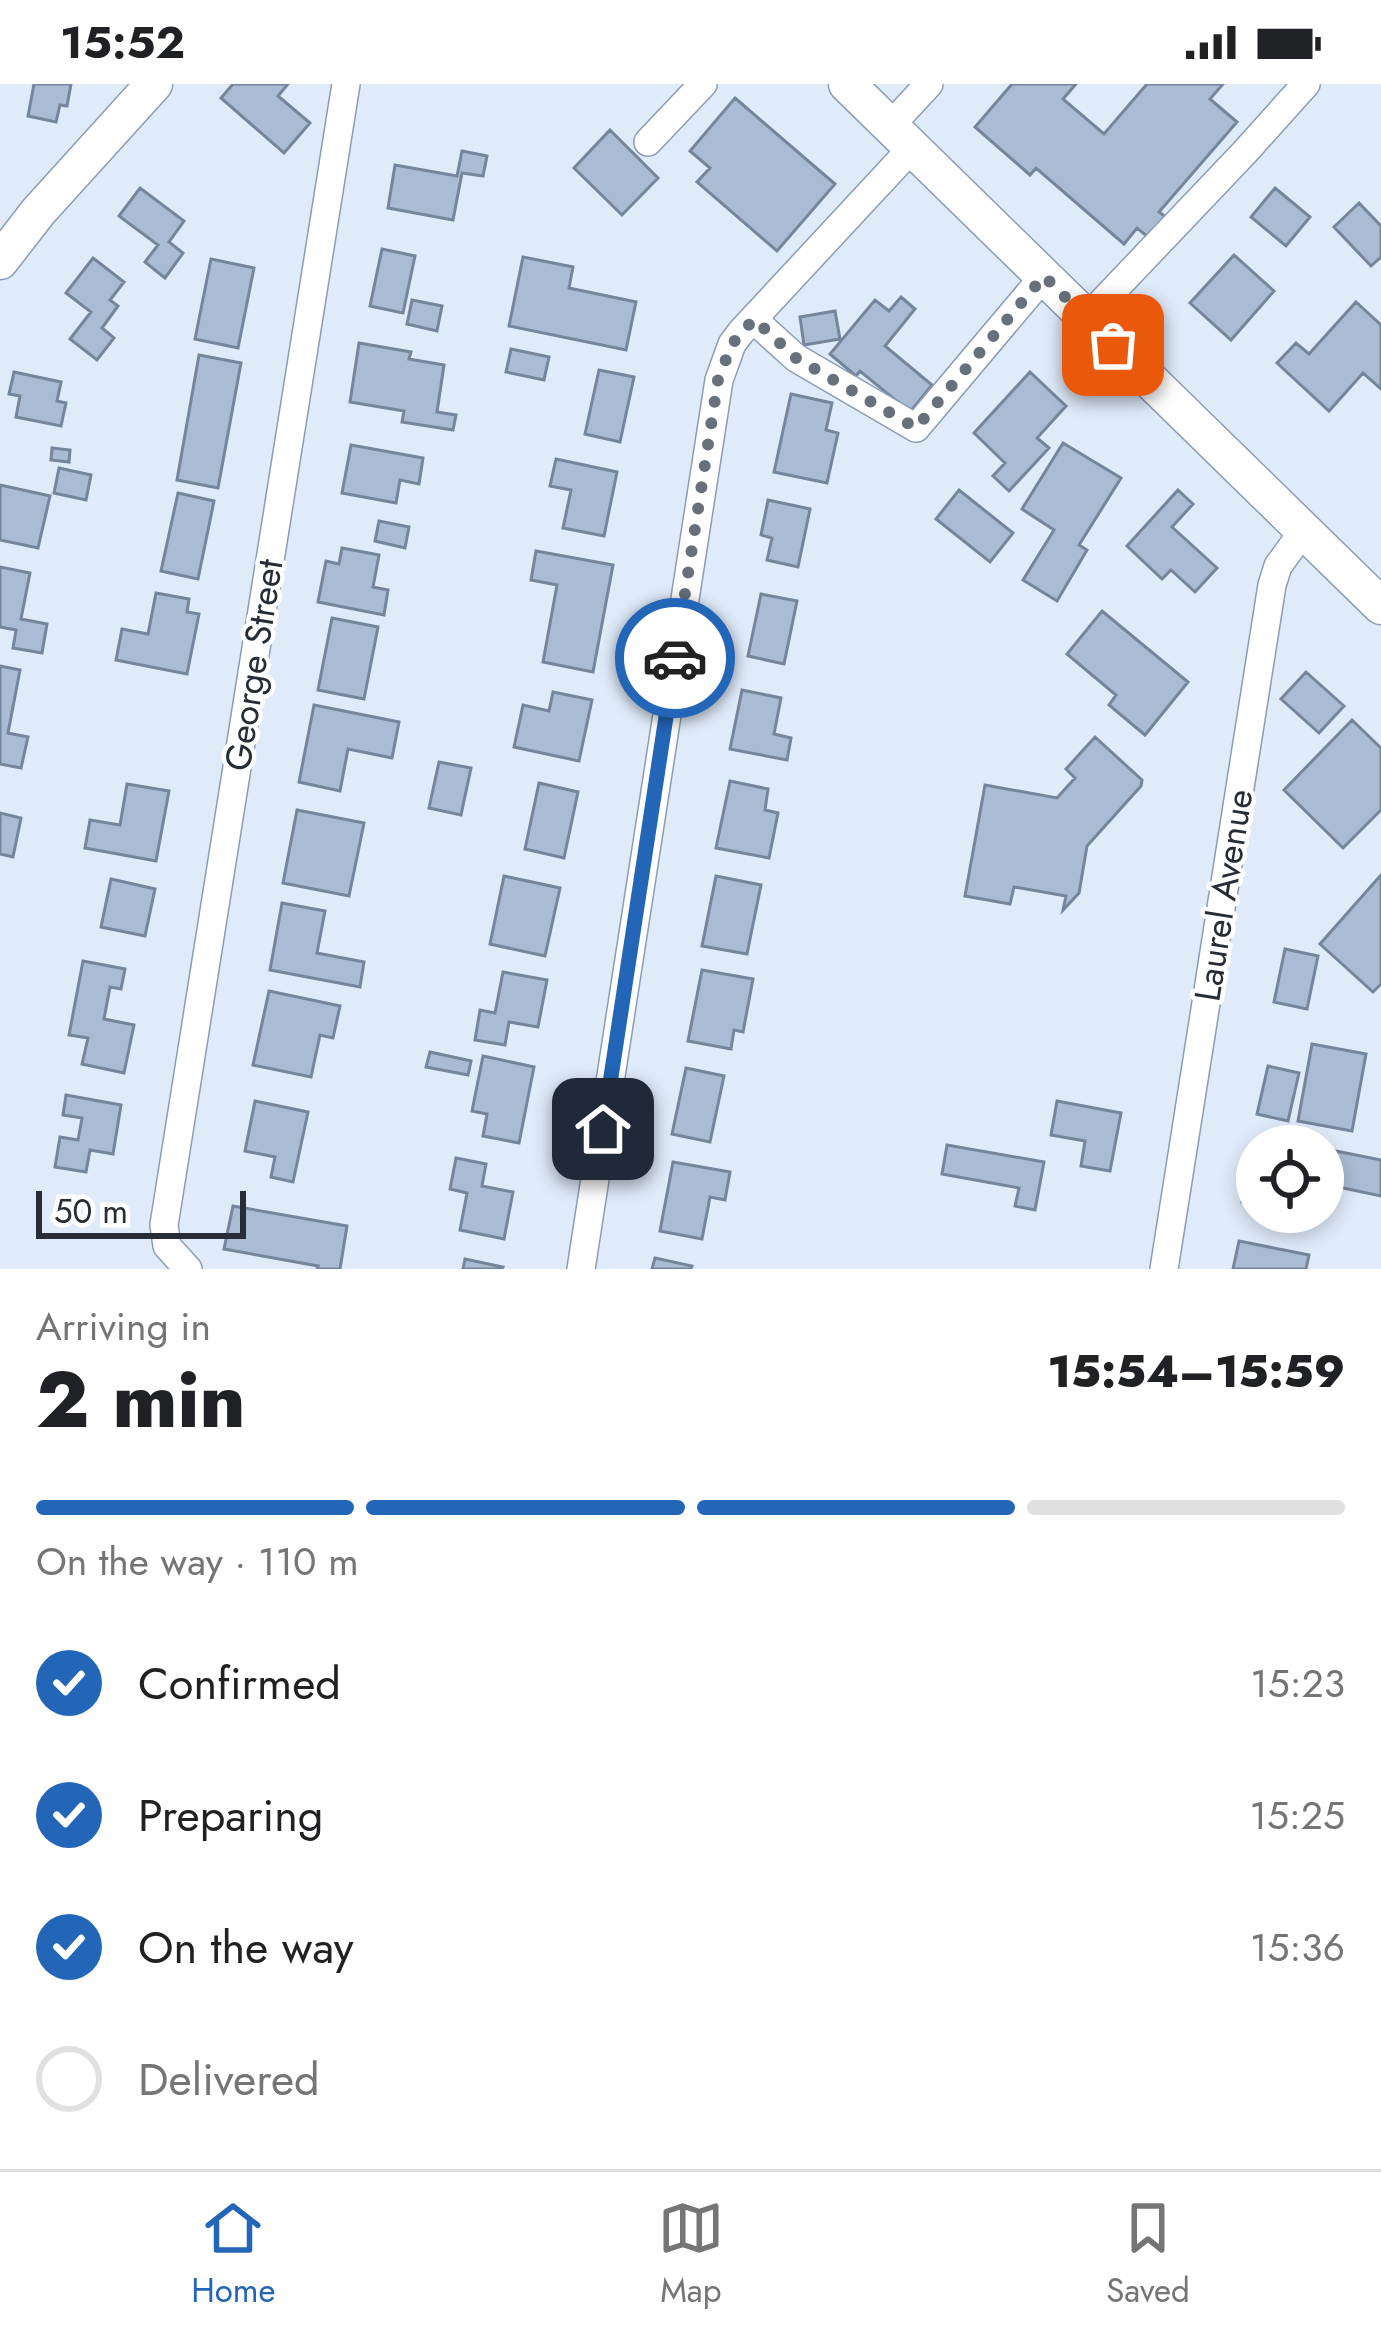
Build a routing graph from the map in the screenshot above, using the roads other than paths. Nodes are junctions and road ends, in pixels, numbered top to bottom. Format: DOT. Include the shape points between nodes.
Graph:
graph roads {
  1 [pos="154,84"];
  2 [pos="346,84"];
  3 [pos="703,84"];
  4 [pos="847,84"];
  5 [pos="928,84"];
  6 [pos="1306,84"];
  7 [pos="901,137"];
  8 [pos="648,142"];
  9 [pos="0,261"];
  10 [pos="1044,276"];
  11 [pos="1087,318"];
  12 [pos="754,319"];
  13 [pos="1304,530"];
  14 [pos="1381,606"];
  15 [pos="188,1269"];
  16 [pos="581,1269"];
  17 [pos="1164,1269"];
  1 -- 9 [label="main road"];
  2 -- 15 [label="street, George Street" via="164,1225 167,1246"];
  3 -- 8 [label="street"];
  4 -- 7 [label="main road"];
  5 -- 7 [label="street"];
  6 -- 11 [label="street"];
  7 -- 10 [label="main road"];
  7 -- 12 [label="street"];
  10 -- 11 [label="main road"];
  10 -- 12 [label="street" via="916,428 796,358"];
  11 -- 13 [label="main road"];
  12 -- 16 [label="street" via="732,344 718,380"];
  13 -- 14 [label="main road"];
  13 -- 17 [label="street, Laurel Avenue" via="1272,585"];
}
